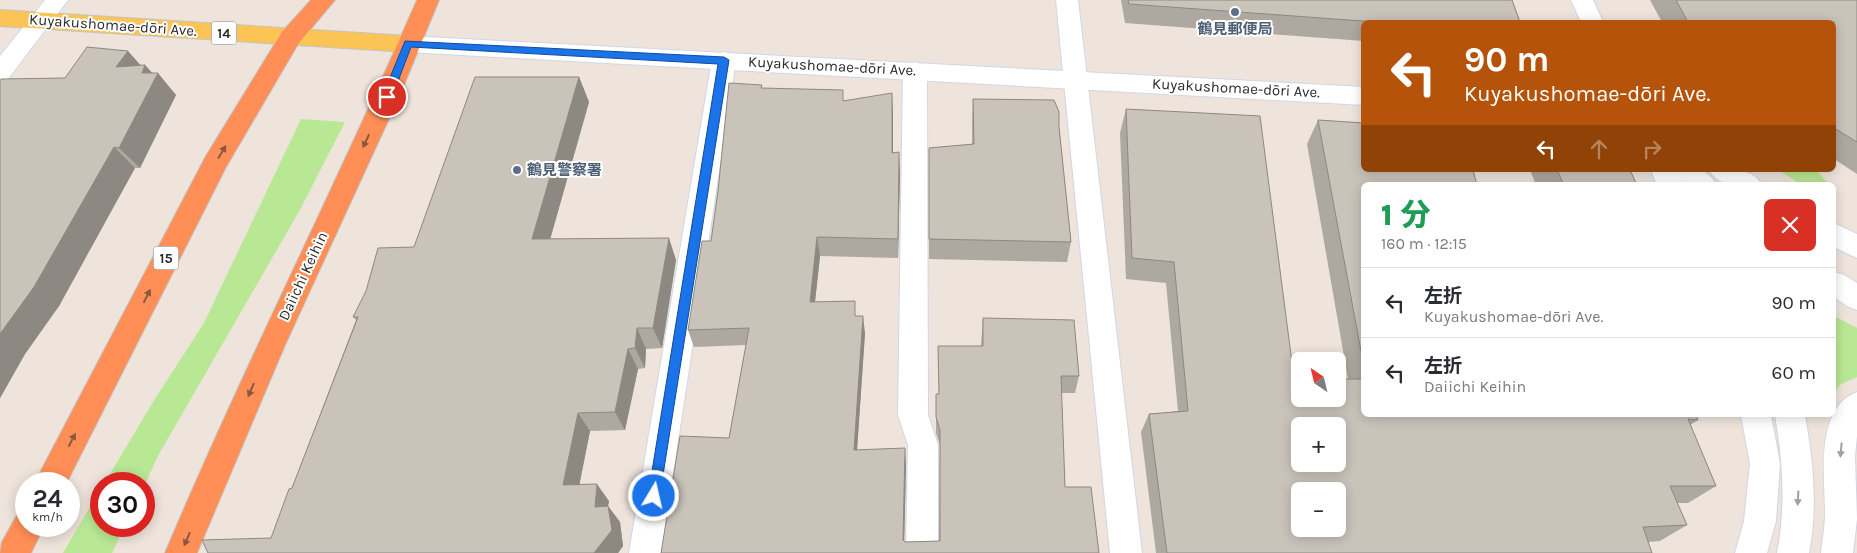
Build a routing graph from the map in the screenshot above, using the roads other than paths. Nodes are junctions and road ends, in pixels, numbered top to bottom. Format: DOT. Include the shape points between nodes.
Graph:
graph roads {
  1 [pos="57,0"];
  2 [pos="299,0"];
  3 [pos="324,0"];
  4 [pos="428,0"];
  5 [pos="1067,0"];
  6 [pos="1582,0"];
  7 [pos="0,18"];
  8 [pos="41,20"];
  9 [pos="1591,20"];
  10 [pos="290,38"];
  11 [pos="408,44"];
  12 [pos="724,60"];
  13 [pos="915,70"];
  14 [pos="0,73"];
  15 [pos="1076,79"];
  16 [pos="1361,96"];
  17 [pos="1726,172"];
  18 [pos="1672,178"];
  19 [pos="1690,182"];
  20 [pos="1744,182"];
  21 [pos="1836,235"];
  22 [pos="1857,248"];
  23 [pos="1836,284"];
  24 [pos="1857,298"];
  25 [pos="1857,405"];
  26 [pos="1756,417"];
  27 [pos="1790,417"];
  28 [pos="56,472"];
  29 [pos="22,537"];
  30 [pos="14,553"];
  31 [pos="181,553"];
  32 [pos="645,553"];
  33 [pos="922,553"];
  34 [pos="1126,553"];
  35 [pos="1751,553"];
  36 [pos="1793,553"];
  37 [pos="1837,553"];
  1 -- 8 [label="street"];
  2 -- 10 [label="highway, 15"];
  3 -- 10 [label="highway, 15"];
  4 -- 11 [label="highway, Daiichi Keihin"];
  5 -- 15 [label="street"];
  6 -- 9 [label="street"];
  7 -- 8 [label="main road, Kuyakushomae-dōri Ave. / 14"];
  8 -- 10 [label="main road, Kuyakushomae-dōri Ave. / 14"];
  8 -- 14 [label="street"];
  10 -- 11 [label="main road, Kuyakushomae-dōri Ave. / 14"];
  28 -- 10 [label="highway, 15, one-way" via="215,163"];
  11 -- 12 [label="street, Kuyakushomae-dōri Ave."];
  11 -- 31 [label="highway, Daiichi Keihin, one-way" via="387,97 271,345"];
  12 -- 13 [label="street, Kuyakushomae-dōri Ave."];
  12 -- 32 [label="street"];
  13 -- 15 [label="street, Kuyakushomae-dōri Ave."];
  13 -- 33 [label="street" via="913,415 923,445"];
  15 -- 16 [label="street, Kuyakushomae-dōri Ave."];
  15 -- 34 [label="street"];
  17 -- 20 [label="street"];
  18 -- 19 [label="street"];
  21 -- 22 [label="street"];
  23 -- 24 [label="street"];
  25 -- 37 [label="street, one-way" via="1842,430"];
  26 -- 35 [label="street" via="1765,464 1760,521"];
  27 -- 36 [label="street, one-way" via="1799,489"];
  29 -- 30 [label="highway"];
}
